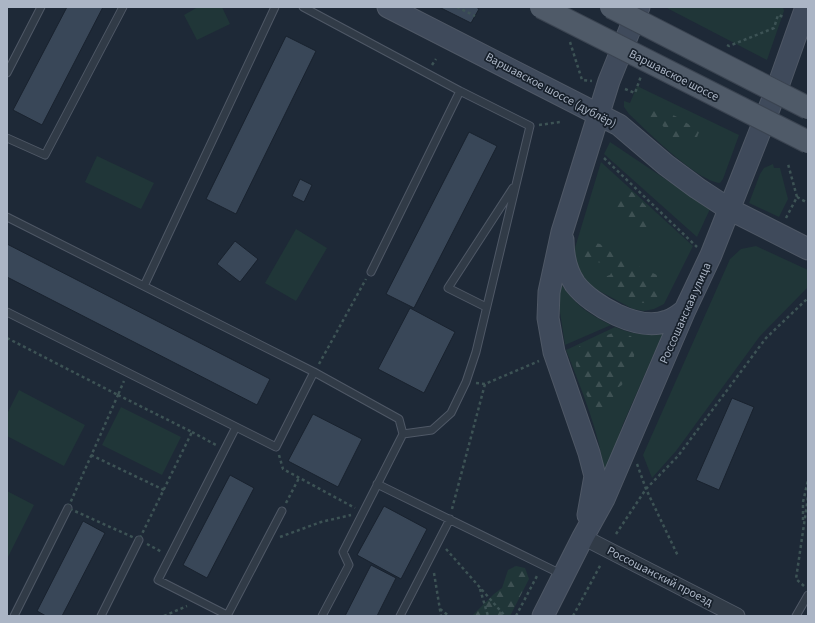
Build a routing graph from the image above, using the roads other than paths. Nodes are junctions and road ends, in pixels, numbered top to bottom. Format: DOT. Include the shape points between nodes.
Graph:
graph roads {
  1 [pos="41,7"];
  2 [pos="123,7"];
  3 [pos="275,7"];
  4 [pos="303,7"];
  5 [pos="388,7"];
  6 [pos="541,7"];
  7 [pos="611,7"];
  8 [pos="639,7"];
  9 [pos="806,7"];
  10 [pos="7,73"];
  11 [pos="460,91"];
  12 [pos="808,108"];
  13 [pos="598,114"];
  14 [pos="7,138"];
  15 [pos="808,142"];
  16 [pos="516,183"];
  17 [pos="730,209"];
  18 [pos="7,217"];
  19 [pos="562,232"];
  20 [pos="808,249"];
  21 [pos="370,272"];
  22 [pos="144,286"];
  23 [pos="486,307"];
  24 [pos="685,310"];
  25 [pos="7,312"];
  26 [pos="314,372"];
  27 [pos="236,426"];
  28 [pos="403,434"];
  29 [pos="377,484"];
  30 [pos="68,508"];
  31 [pos="282,511"];
  32 [pos="450,519"];
  33 [pos="583,537"];
  34 [pos="139,540"];
  35 [pos="563,575"];
  36 [pos="808,595"];
  37 [pos="14,616"];
  38 [pos="100,616"];
  39 [pos="227,616"];
  40 [pos="322,616"];
  41 [pos="400,616"];
  42 [pos="543,616"];
  43 [pos="737,616"];
  44 [pos="796,616"];
  1 -- 10 [label="lane"];
  2 -- 14 [label="lane" via="44,155"];
  3 -- 22 [label="lane"];
  4 -- 11 [label="lane"];
  5 -- 13 [label="main road, Варшавское шоссе (дублёр)"];
  6 -- 15 [label="main road, Варшавское шоссе, bridge"];
  7 -- 12 [label="main road, bridge"];
  8 -- 13 [label="main road, Россошанская улица"];
  9 -- 17 [label="main road, Россошанская улица"];
  11 -- 16 [label="lane" via="530,126"];
  11 -- 21 [label="lane"];
  13 -- 17 [label="main road, Варшавское шоссе (дублёр)" via="618,125 666,165"];
  13 -- 19 [label="main road, Россошанская улица"];
  16 -- 23 [label="lane"];
  16 -- 23 [label="lane" via="448,288"];
  17 -- 20 [label="main road, Варшавское шоссе (дублёр)"];
  17 -- 24 [label="main road, Россошанская улица"];
  18 -- 22 [label="lane"];
  19 -- 24 [label="main road" via="563,253 575,283 589,298 612,313 647,323 666,322"];
  19 -- 33 [label="main road, Россошанская улица" via="549,292 548,318 554,352 595,476"];
  22 -- 26 [label="lane"];
  23 -- 28 [label="lane" via="476,352 466,382 451,413 432,430"];
  24 -- 33 [label="main road, Россошанская улица" via="604,499"];
  25 -- 27 [label="lane"];
  26 -- 27 [label="lane" via="276,447"];
  26 -- 28 [label="lane" via="398,419"];
  27 -- 39 [label="lane" via="158,580"];
  28 -- 29 [label="lane"];
  29 -- 32 [label="lane"];
  29 -- 40 [label="lane" via="343,552 349,566"];
  30 -- 37 [label="lane"];
  31 -- 39 [label="lane"];
  32 -- 35 [label="lane"];
  32 -- 41 [label="lane"];
  33 -- 35 [label="main road, Россошанская улица"];
  33 -- 43 [label="street, Россошанский проезд"];
  34 -- 38 [label="lane"];
  35 -- 42 [label="main road, Россошанская улица"];
  36 -- 44 [label="lane"];
}
